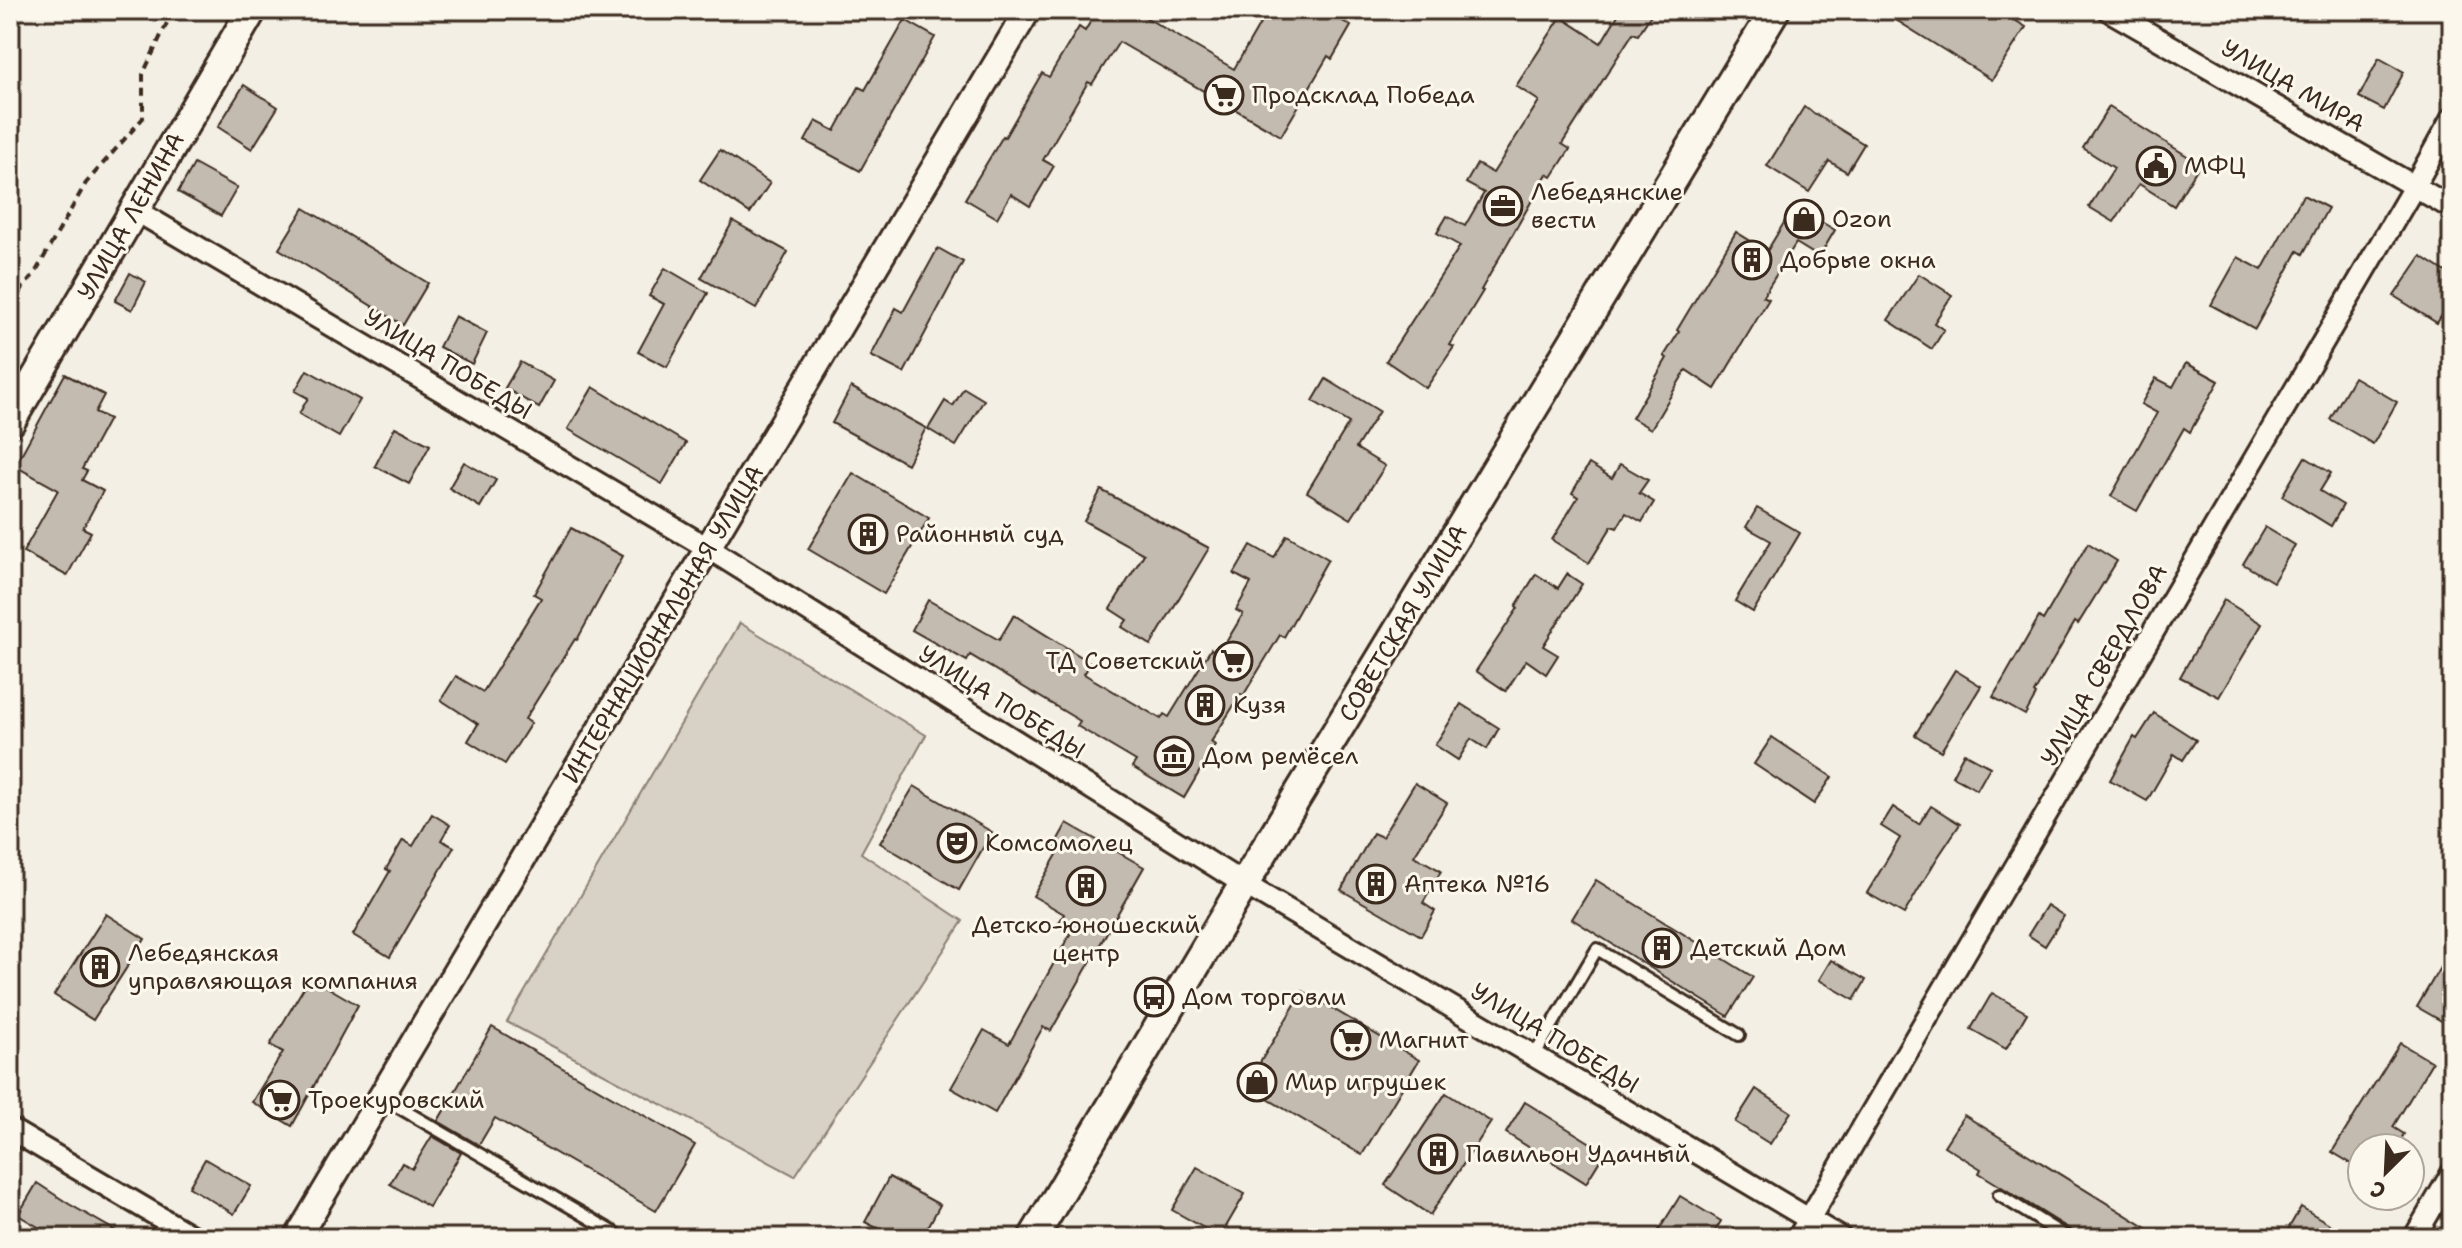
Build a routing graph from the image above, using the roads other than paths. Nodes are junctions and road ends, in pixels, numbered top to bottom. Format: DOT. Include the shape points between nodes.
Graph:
graph roads {
  1 [pos="252,10"];
  2 [pos="1028,10"];
  3 [pos="1775,10"];
  4 [pos="2108,10"];
  5 [pos="2452,118"];
  6 [pos="2415,185"];
  7 [pos="2452,208"];
  8 [pos="135,210"];
  9 [pos="10,422"];
  10 [pos="708,548"];
  11 [pos="1244,884"];
  12 [pos="1739,1035"];
  13 [pos="1534,1056"];
  14 [pos="381,1097"];
  15 [pos="10,1129"];
  16 [pos="2452,1173"];
  17 [pos="1999,1195"];
  18 [pos="1809,1219"];
  19 [pos="617,1234"];
  20 [pos="195,1238"];
  21 [pos="297,1238"];
  22 [pos="1033,1238"];
  23 [pos="1798,1238"];
  24 [pos="1841,1238"];
  25 [pos="2068,1238"];
  26 [pos="2414,1238"];
  1 -- 8 [label="main road, УЛИЦА ЛЕНИНА"];
  2 -- 10 [label="street, ИНТЕРНАЦИОНАЛЬНАЯ УЛИЦА"];
  3 -- 11 [label="main road, СОВЕТСКАЯ УЛИЦА"];
  4 -- 6 [label="street, УЛИЦА МИРА"];
  5 -- 6 [label="street, УЛИЦА СВЕРДЛОВА"];
  6 -- 7 [label="street, УЛИЦА МИРА"];
  6 -- 18 [label="street, УЛИЦА СВЕРДЛОВА"];
  8 -- 9 [label="main road, УЛИЦА ЛЕНИНА"];
  8 -- 10 [label="street, УЛИЦА ПОБЕДЫ"];
  10 -- 11 [label="street, УЛИЦА ПОБЕДЫ"];
  10 -- 14 [label="street, ИНТЕРНАЦИОНАЛЬНАЯ УЛИЦА"];
  11 -- 13 [label="street, УЛИЦА ПОБЕДЫ"];
  11 -- 22 [label="main road, СОВЕТСКАЯ УЛИЦА"];
  12 -- 13 [label="lane" via="1597,949"];
  13 -- 18 [label="street, УЛИЦА ПОБЕДЫ"];
  14 -- 19 [label="lane"];
  14 -- 21 [label="street, ИНТЕРНАЦИОНАЛЬНАЯ УЛИЦА"];
  15 -- 20 [label="street"];
  16 -- 26 [label="street"];
  17 -- 25 [label="lane"];
  18 -- 23 [label="street, УЛИЦА СВЕРДЛОВА"];
  18 -- 24 [label="street, УЛИЦА ПОБЕДЫ"];
}
